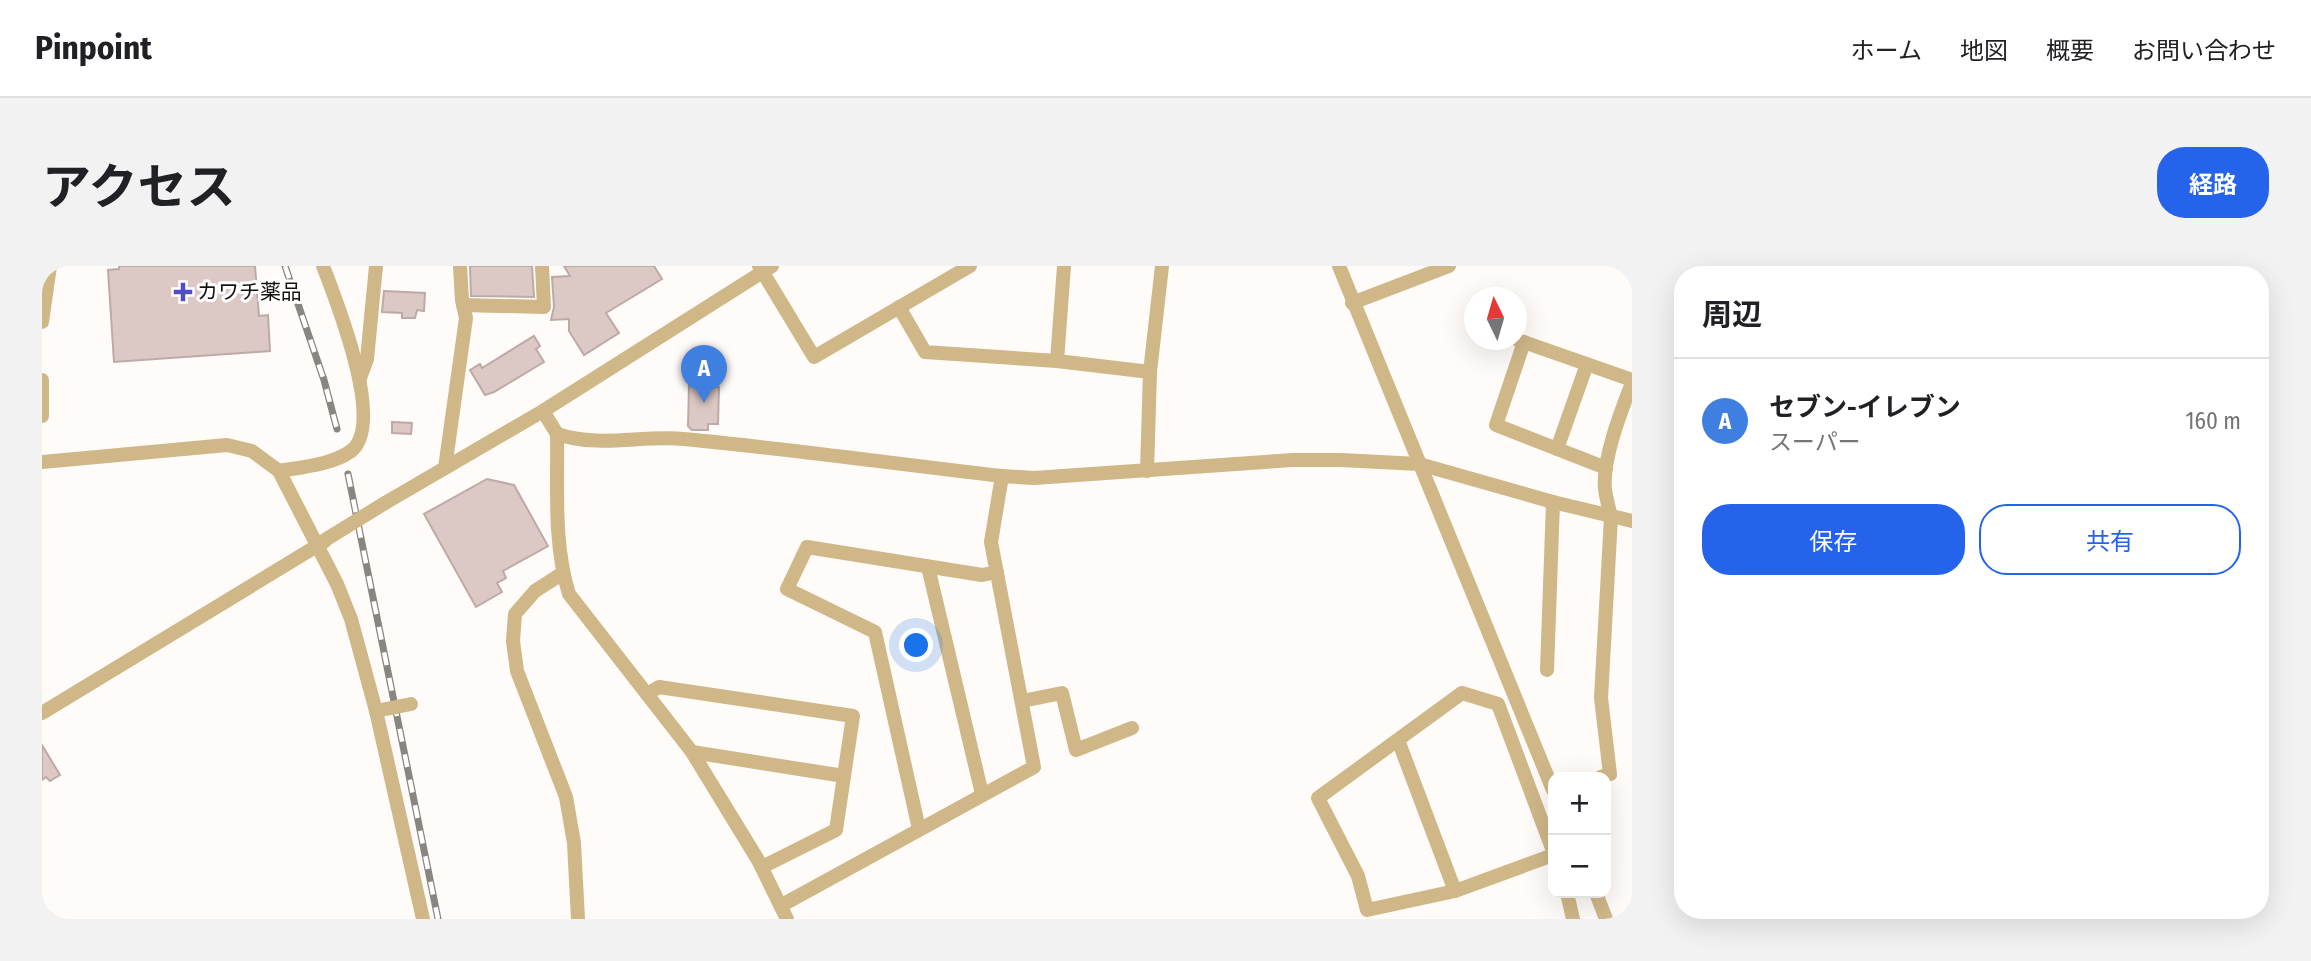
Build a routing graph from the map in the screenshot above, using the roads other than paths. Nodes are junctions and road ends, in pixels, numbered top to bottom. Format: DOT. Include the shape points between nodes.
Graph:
graph roads {
  1 [pos="50,266"];
  2 [pos="323,266"];
  3 [pos="376,266"];
  4 [pos="460,266"];
  5 [pos="542,266"];
  6 [pos="970,266"];
  7 [pos="1064,266"];
  8 [pos="1162,266"];
  9 [pos="1339,266"];
  10 [pos="1448,266"];
  11 [pos="764,268"];
  12 [pos="1352,303"];
  13 [pos="463,305"];
  14 [pos="899,307"];
  15 [pos="42,322"];
  16 [pos="1527,343"];
  17 [pos="1517,350"];
  18 [pos="1057,361"];
  19 [pos="1587,364"];
  20 [pos="1150,372"];
  21 [pos="42,380"];
  22 [pos="360,380"];
  23 [pos="1632,381"];
  24 [pos="543,411"];
  25 [pos="42,416"];
  26 [pos="557,435"];
  27 [pos="1557,449"];
  28 [pos="42,462"];
  29 [pos="1419,464"];
  30 [pos="445,468"];
  31 [pos="1606,468"];
  32 [pos="279,471"];
  33 [pos="1147,471"];
  34 [pos="1002,476"];
  35 [pos="1553,502"];
  36 [pos="1611,517"];
  37 [pos="1632,521"];
  38 [pos="321,543"];
  39 [pos="928,567"];
  40 [pos="997,572"];
  41 [pos="563,573"];
  42 [pos="1547,670"];
  43 [pos="647,694"];
  44 [pos="1022,701"];
  45 [pos="411,704"];
  46 [pos="376,711"];
  47 [pos="42,713"];
  48 [pos="1132,728"];
  49 [pos="1398,740"];
  50 [pos="692,752"];
  51 [pos="1610,772"];
  52 [pos="844,776"];
  53 [pos="1548,778"];
  54 [pos="982,794"];
  55 [pos="1548,798"];
  56 [pos="1536,802"];
  57 [pos="919,830"];
  58 [pos="1548,838"];
  59 [pos="1548,855"];
  60 [pos="762,867"];
  61 [pos="1455,891"];
  62 [pos="1568,898"];
  63 [pos="1598,898"];
  64 [pos="784,912"];
  65 [pos="423,919"];
  66 [pos="578,919"];
  67 [pos="1573,919"];
  68 [pos="1606,919"];
  1 -- 15 [label="street"];
  2 -- 22 [label="street"];
  3 -- 22 [label="street" via="367,359"];
  4 -- 13 [label="street"];
  5 -- 13 [label="street" via="544,307"];
  6 -- 14 [label="street"];
  7 -- 18 [label="street"];
  8 -- 20 [label="street"];
  9 -- 12 [label="street"];
  10 -- 12 [label="street"];
  11 -- 14 [label="street" via="814,357"];
  11 -- 24 [label="street"];
  12 -- 29 [label="street"];
  13 -- 30 [label="street" via="466,318"];
  14 -- 18 [label="street" via="925,352"];
  16 -- 19 [label="street"];
  17 -- 27 [label="street" via="1496,425"];
  18 -- 20 [label="street"];
  19 -- 23 [label="street"];
  19 -- 27 [label="street"];
  20 -- 33 [label="street"];
  21 -- 25 [label="street"];
  22 -- 32 [label="street" via="362,426 352,450 339,458"];
  23 -- 31 [label="street"];
  24 -- 26 [label="street"];
  24 -- 30 [label="street"];
  26 -- 34 [label="street" via="592,441 680,439"];
  26 -- 41 [label="street"];
  27 -- 31 [label="street"];
  28 -- 32 [label="street" via="227,445 252,451"];
  29 -- 33 [label="street" via="1293,460"];
  29 -- 35 [label="street"];
  29 -- 53 [label="street"];
  30 -- 38 [label="street, bridge"];
  31 -- 36 [label="street"];
  32 -- 38 [label="street"];
  33 -- 34 [label="street"];
  34 -- 40 [label="street" via="991,542"];
  35 -- 36 [label="street"];
  35 -- 42 [label="street"];
  36 -- 37 [label="street"];
  36 -- 51 [label="street" via="1601,698"];
  38 -- 46 [label="street" via="351,619"];
  38 -- 47 [label="street"];
  39 -- 40 [label="street" via="982,576"];
  39 -- 54 [label="street"];
  39 -- 57 [label="street" via="807,547 787,589 875,632"];
  40 -- 44 [label="street"];
  41 -- 43 [label="street" via="569,594"];
  41 -- 66 [label="street" via="536,591 515,614 513,641 517,671 566,797"];
  43 -- 50 [label="street"];
  43 -- 52 [label="street" via="659,687 853,716"];
  44 -- 48 [label="street" via="1062,693 1076,750"];
  44 -- 54 [label="street" via="1034,767"];
  45 -- 46 [label="street, bridge"];
  46 -- 65 [label="street"];
  49 -- 56 [label="street" via="1462,694 1498,704"];
  49 -- 61 [label="street"];
  49 -- 61 [label="street" via="1318,798 1358,876 1367,910"];
  50 -- 52 [label="street"];
  50 -- 60 [label="street"];
  52 -- 60 [label="street" via="836,830"];
  54 -- 57 [label="street"];
  55 -- 56 [label="street"];
  56 -- 58 [label="street"];
  57 -- 64 [label="street"];
  59 -- 61 [label="street"];
  60 -- 64 [label="street"];
  62 -- 67 [label="street"];
  63 -- 68 [label="street"];
}
